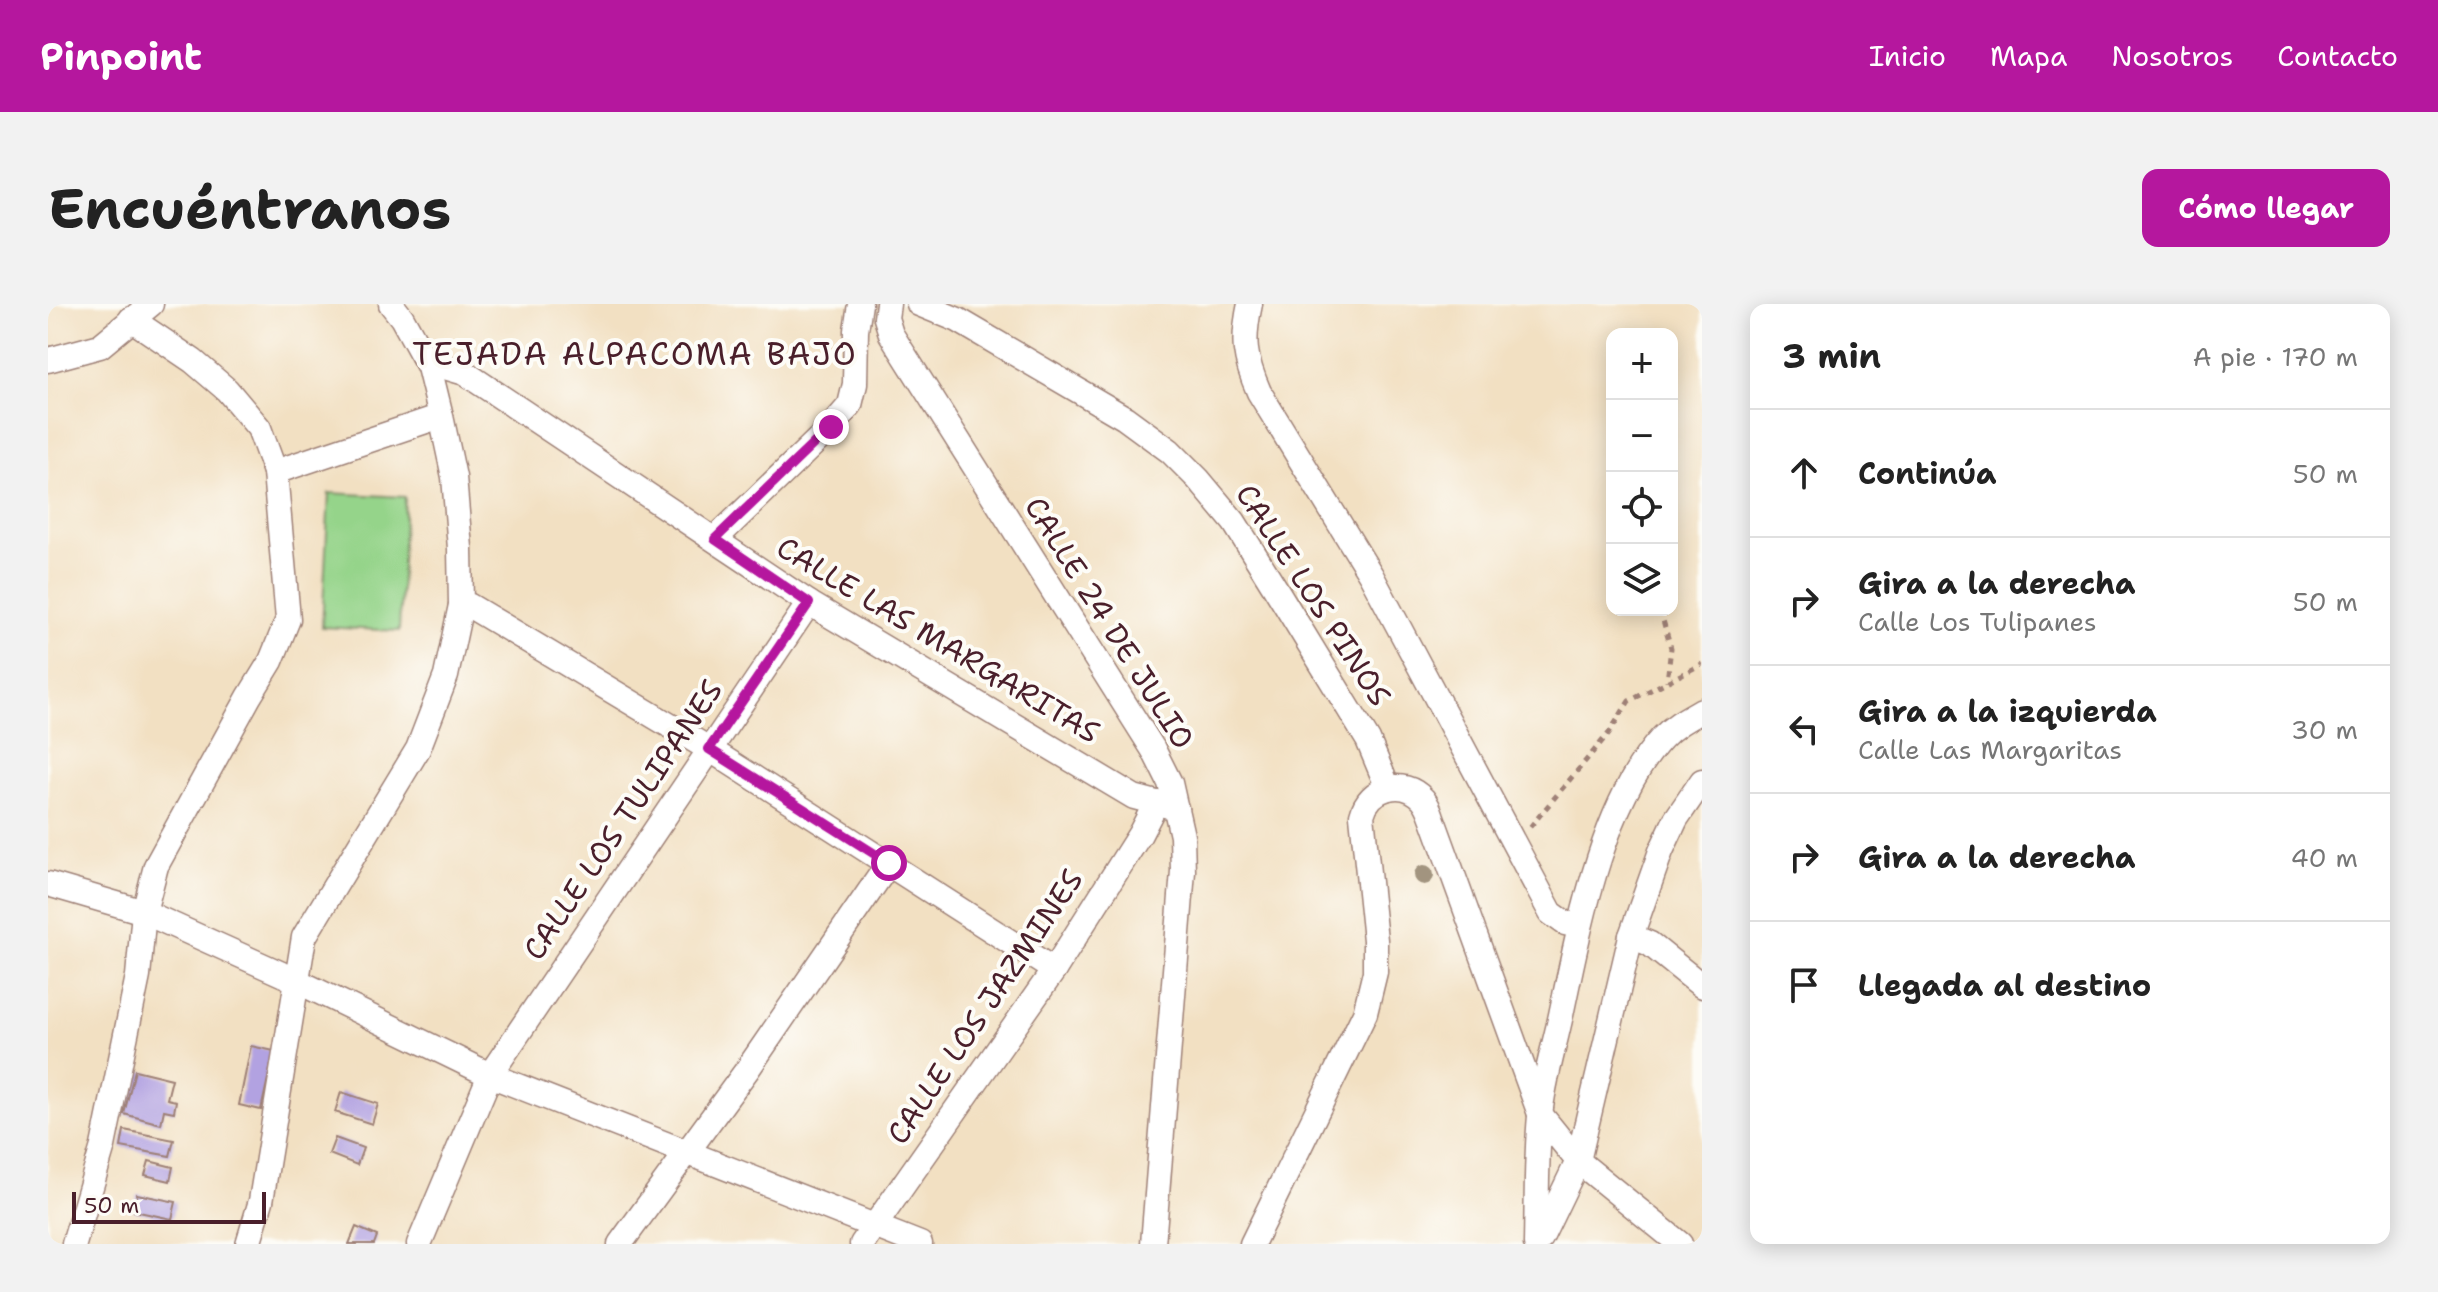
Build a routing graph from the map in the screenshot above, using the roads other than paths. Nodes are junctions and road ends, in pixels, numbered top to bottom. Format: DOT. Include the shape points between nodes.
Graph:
graph roads {
  1 [pos="151,304"];
  2 [pos="391,304"];
  3 [pos="860,304"];
  4 [pos="888,304"];
  5 [pos="919,304"];
  6 [pos="1250,304"];
  7 [pos="131,319"];
  8 [pos="48,360"];
  9 [pos="429,367"];
  10 [pos="441,416"];
  11 [pos="275,472"];
  12 [pos="715,539"];
  13 [pos="809,603"];
  14 [pos="461,605"];
  15 [pos="1702,710"];
  16 [pos="709,749"];
  17 [pos="1702,781"];
  18 [pos="1388,788"];
  19 [pos="1166,805"];
  20 [pos="889,863"];
  21 [pos="48,884"];
  22 [pos="144,912"];
  23 [pos="1579,926"];
  24 [pos="1631,936"];
  25 [pos="1054,970"];
  26 [pos="295,980"];
  27 [pos="1702,986"];
  28 [pos="490,1075"];
  29 [pos="1540,1114"];
  30 [pos="687,1153"];
  31 [pos="1578,1161"];
  32 [pos="868,1234"];
  33 [pos="74,1244"];
  34 [pos="248,1244"];
  35 [pos="419,1244"];
  36 [pos="620,1244"];
  37 [pos="920,1244"];
  38 [pos="1153,1244"];
  39 [pos="1252,1244"];
  40 [pos="1537,1244"];
  41 [pos="1680,1244"];
  1 -- 7 [label="street"];
  2 -- 9 [label="street"];
  3 -- 12 [label="street" via="850,405"];
  4 -- 19 [label="street, CALLE 24 DE JULIO" via="891,334 1153,749 1170,783"];
  5 -- 18 [label="street, CALLE LOS PINOS" via="958,320 1125,418 1198,479 1234,522 1274,586 1368,740"];
  6 -- 23 [label="street" via="1244,350 1259,392 1371,575 1551,913"];
  7 -- 8 [label="street" via="100,346"];
  7 -- 11 [label="street" via="227,390 259,428"];
  9 -- 10 [label="street"];
  9 -- 12 [label="street, CALLE LAS MARGARITAS" via="465,373"];
  10 -- 11 [label="street"];
  10 -- 14 [label="street" via="454,477"];
  11 -- 22 [label="street" via="288,619 271,661 156,866"];
  12 -- 13 [label="street, CALLE LAS MARGARITAS"];
  13 -- 16 [label="street, CALLE LOS TULIPANES"];
  13 -- 19 [label="street, CALLE LAS MARGARITAS" via="1134,797"];
  14 -- 16 [label="street"];
  14 -- 26 [label="street" via="446,676 418,749 304,937"];
  15 -- 23 [label="street" via="1682,720 1643,762 1622,800"];
  16 -- 20 [label="street"];
  16 -- 28 [label="street, CALLE LOS TULIPANES"];
  17 -- 24 [label="street" via="1661,851"];
  18 -- 29 [label="street" via="1407,789 1423,799 1432,817"];
  18 -- 39 [label="street" via="1368,799 1362,815 1375,940 1375,972 1365,1013"];
  19 -- 25 [label="street, CALLE LOS JAZMINES" via="1140,834"];
  19 -- 38 [label="street, CALLE 24 DE JULIO" via="1182,836 1183,871"];
  20 -- 25 [label="street"];
  20 -- 30 [label="street"];
  21 -- 22 [label="street"];
  22 -- 26 [label="street"];
  22 -- 33 [label="street" via="138,976 103,1146"];
  23 -- 29 [label="street"];
  24 -- 27 [label="street" via="1650,944"];
  24 -- 31 [label="street"];
  25 -- 32 [label="street, CALLE LOS JAZMINES"];
  26 -- 28 [label="street"];
  26 -- 34 [label="street" via="261,1201"];
  28 -- 30 [label="street"];
  28 -- 35 [label="street, CALLE LOS TULIPANES"];
  29 -- 31 [label="street"];
  29 -- 40 [label="street"];
  30 -- 32 [label="street"];
  30 -- 36 [label="street"];
  31 -- 40 [label="street"];
  31 -- 41 [label="street"];
  32 -- 37 [label="street"];
}
